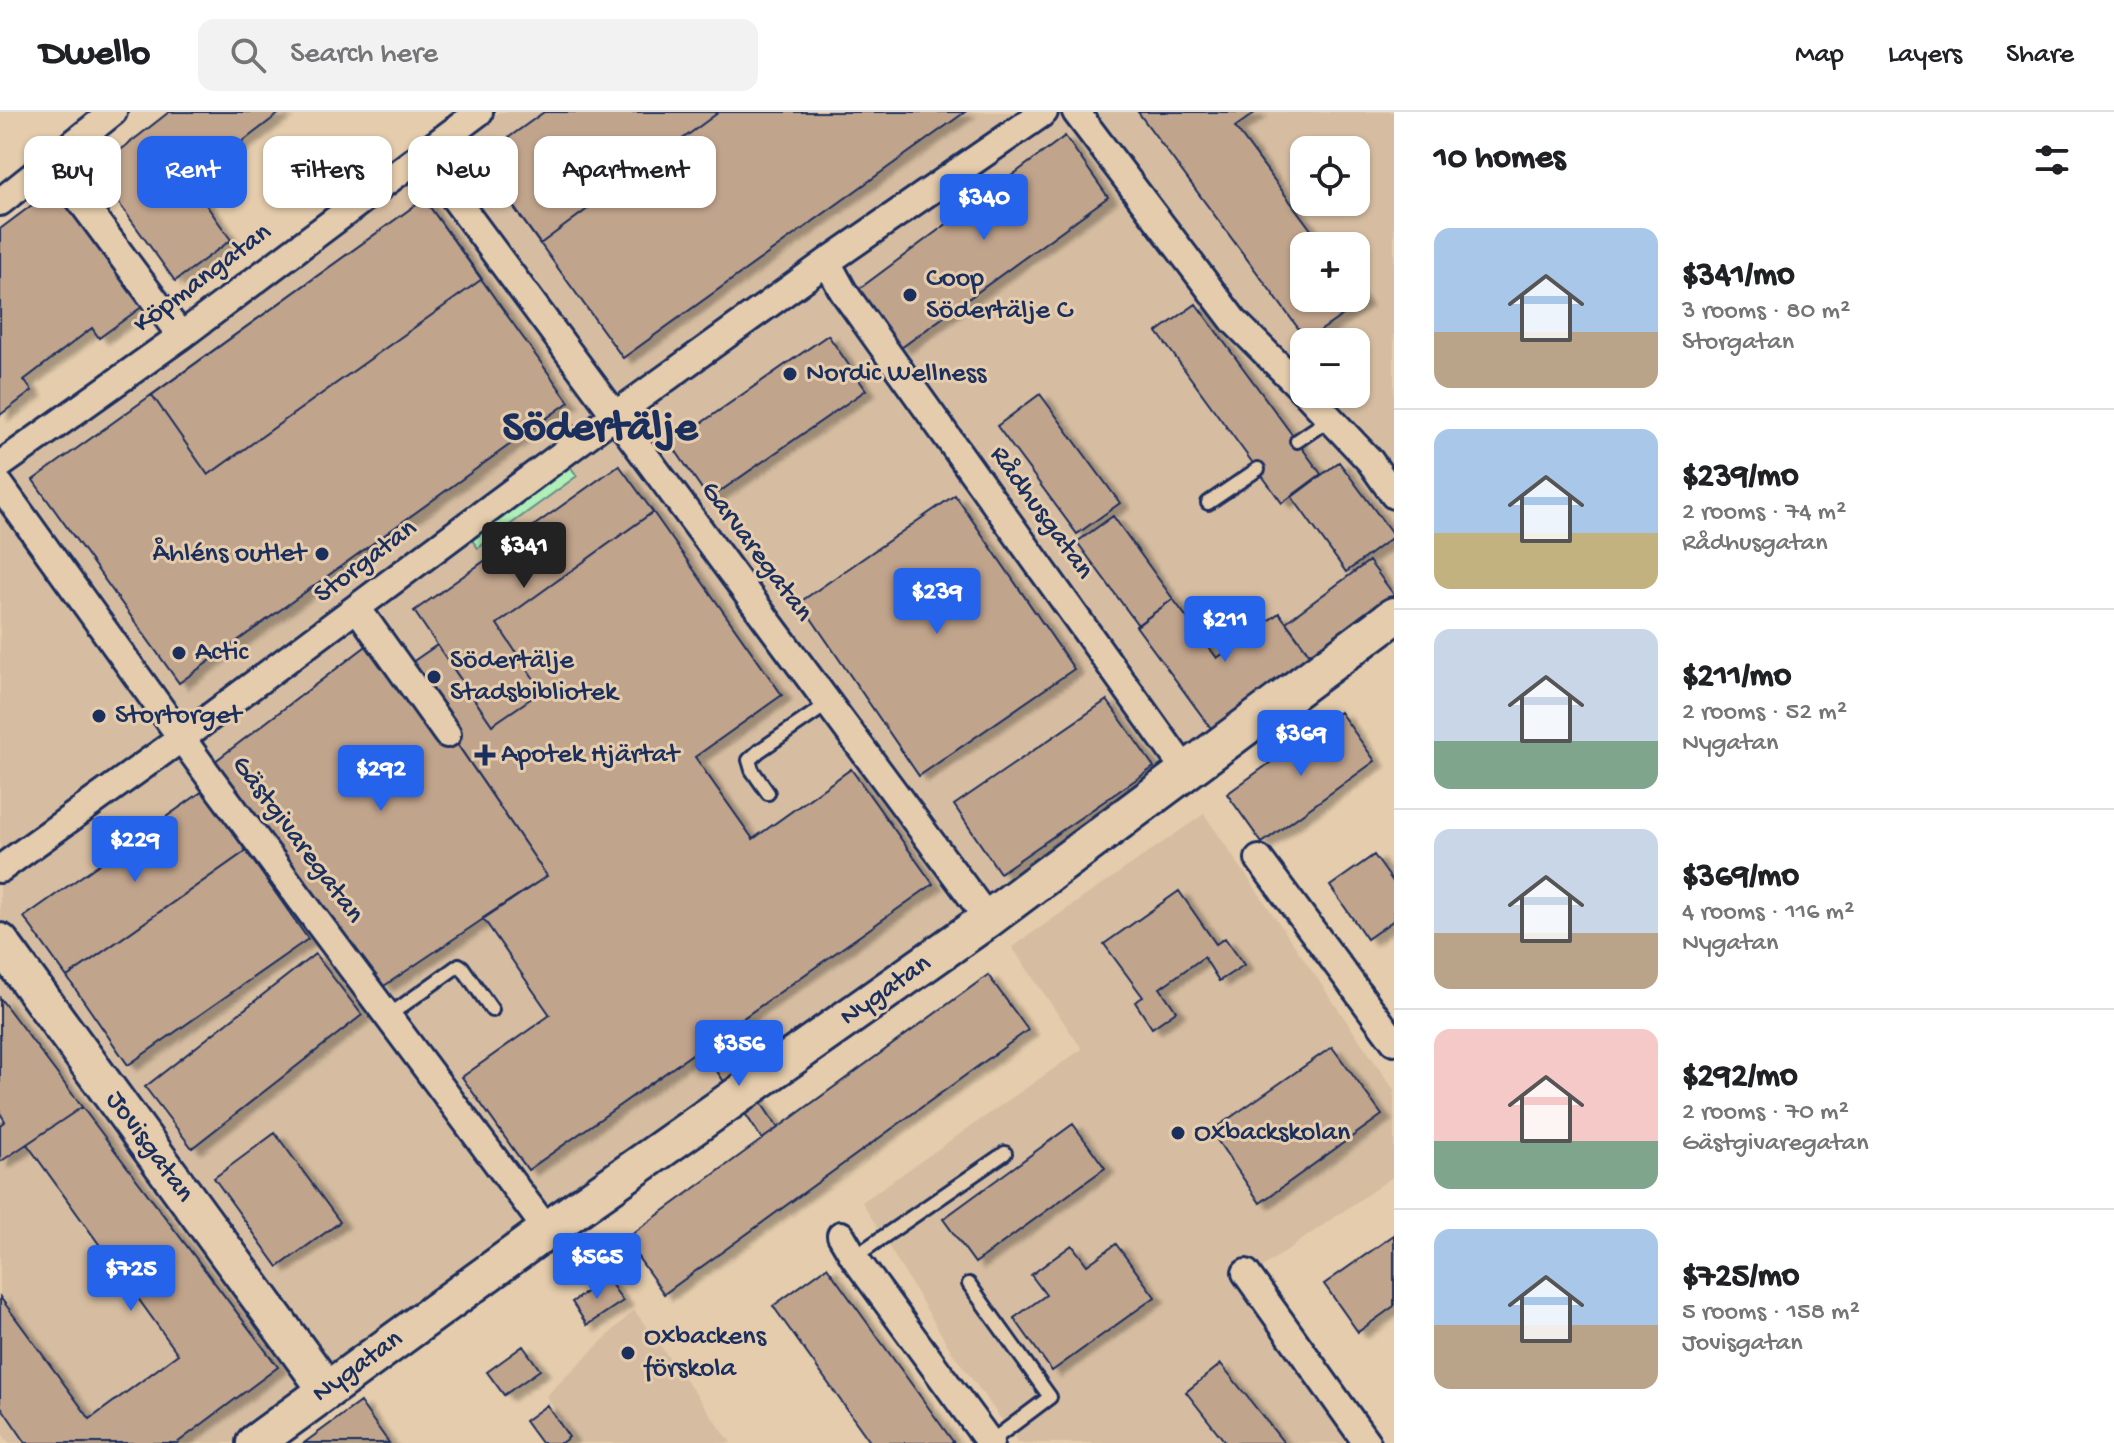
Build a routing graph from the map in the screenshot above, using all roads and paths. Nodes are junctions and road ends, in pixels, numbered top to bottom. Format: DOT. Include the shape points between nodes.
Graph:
graph roads {
  1 [pos="113,112"];
  2 [pos="479,112"];
  3 [pos="1044,112"];
  4 [pos="1076,112"];
  5 [pos="84,136"];
  6 [pos="24,184"];
  7 [pos="0,202"];
  8 [pos="86,208"];
  9 [pos="462,208"];
  10 [pos="827,262"];
  11 [pos="181,336"];
  12 [pos="1290,375"];
  13 [pos="1322,408"];
  14 [pos="615,415"];
  15 [pos="1331,418"];
  16 [pos="1297,441"];
  17 [pos="0,465"];
  18 [pos="1258,469"];
  19 [pos="0,485"];
  20 [pos="1394,495"];
  21 [pos="1208,503"];
  22 [pos="357,608"];
  23 [pos="1394,616"];
  24 [pos="829,703"];
  25 [pos="447,734"];
  26 [pos="182,738"];
  27 [pos="1186,771"];
  28 [pos="768,793"];
  29 [pos="1259,859"];
  30 [pos="0,869"];
  31 [pos="988,919"];
  32 [pos="0,942"];
  33 [pos="492,1010"];
  34 [pos="388,1016"];
  35 [pos="1394,1041"];
  36 [pos="1005,1153"];
  37 [pos="547,1230"];
  38 [pos="847,1246"];
  39 [pos="1246,1273"];
  40 [pos="969,1284"];
  41 [pos="327,1390"];
  42 [pos="255,1443"];
  43 [pos="990,1443"];
  44 [pos="1367,1443"];
  1 -- 5 [label="street"];
  2 -- 11 [label="street, Köpmangatan"];
  3 -- 10 [label="street, Storgatan"];
  4 -- 12 [label="street" via="1234,321"];
  6 -- 7 [label="street"];
  8 -- 11 [label="street"];
  9 -- 14 [label="street, Garvaregatan"];
  10 -- 14 [label="street, Storgatan"];
  10 -- 27 [label="street, Rådhusgatan"];
  11 -- 17 [label="street, Köpmangatan"];
  13 -- 15 [label="street"];
  14 -- 22 [label="street, Storgatan"];
  14 -- 24 [label="street, Garvaregatan"];
  15 -- 16 [label="lane"];
  15 -- 20 [label="street"];
  18 -- 21 [label="lane"];
  19 -- 26 [label="street, Gästgivaregatan"];
  22 -- 25 [label="street"];
  22 -- 26 [label="street, Storgatan"];
  23 -- 27 [label="street, Nygatan"];
  24 -- 28 [label="lane" via="749,760"];
  24 -- 31 [label="street, Garvaregatan"];
  26 -- 30 [label="street, Storgatan"];
  26 -- 34 [label="street, Gästgivaregatan"];
  27 -- 31 [label="street, Nygatan"];
  29 -- 35 [label="street"];
  31 -- 37 [label="street, Nygatan"];
  32 -- 41 [label="street, Jovisgatan"];
  33 -- 34 [label="lane" via="459,965"];
  34 -- 37 [label="street, Gästgivaregatan"];
  36 -- 38 [label="lane"];
  37 -- 41 [label="street, Nygatan"];
  38 -- 43 [label="street"];
  39 -- 44 [label="street"];
  40 -- 43 [label="lane" via="1050,1397"];
  41 -- 42 [label="street, Nygatan"];
}
